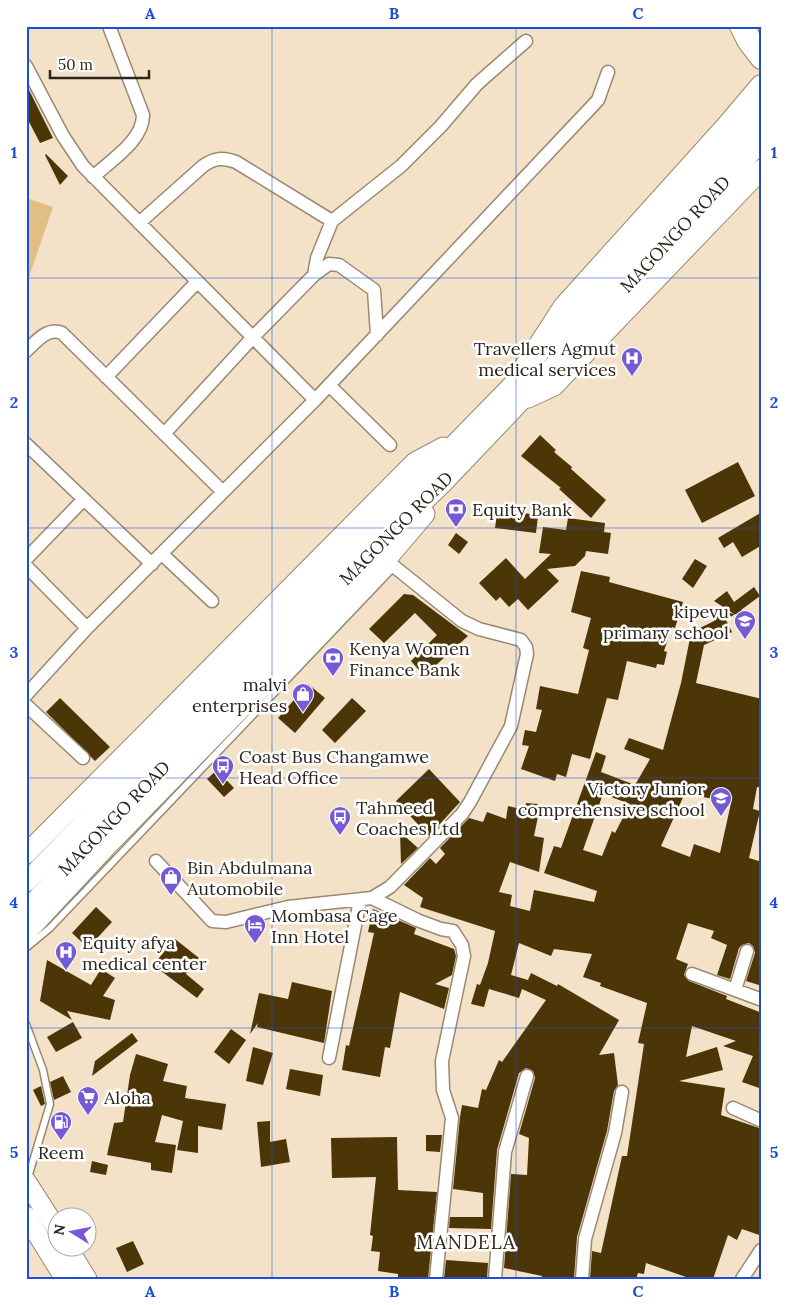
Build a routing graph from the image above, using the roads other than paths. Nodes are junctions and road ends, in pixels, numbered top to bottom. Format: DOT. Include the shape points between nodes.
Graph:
graph roads {
  1 [pos="110,26"];
  2 [pos="526,41"];
  3 [pos="26,66"];
  4 [pos="608,72"];
  5 [pos="762,87"];
  6 [pos="762,101"];
  7 [pos="762,141"];
  8 [pos="762,169"];
  9 [pos="93,177"];
  10 [pos="332,221"];
  11 [pos="139,224"];
  12 [pos="314,276"];
  13 [pos="197,282"];
  14 [pos="377,335"];
  15 [pos="254,336"];
  16 [pos="26,350"];
  17 [pos="521,376"];
  18 [pos="106,377"];
  19 [pos="329,386"];
  20 [pos="315,400"];
  21 [pos="520,402"];
  22 [pos="164,434"];
  23 [pos="456,440"];
  24 [pos="390,445"];
  25 [pos="29,451"];
  26 [pos="443,482"];
  27 [pos="223,492"];
  28 [pos="84,498"];
  29 [pos="162,554"];
  30 [pos="152,564"];
  31 [pos="390,564"];
  32 [pos="28,568"];
  33 [pos="212,601"];
  34 [pos="87,628"];
  35 [pos="26,695"];
  36 [pos="26,705"];
  37 [pos="83,758"];
  38 [pos="26,854"];
  39 [pos="156,861"];
  40 [pos="26,882"];
  41 [pos="366,899"];
  42 [pos="26,910"];
  43 [pos="26,933"];
  44 [pos="26,948"];
  45 [pos="748,950"];
  46 [pos="692,974"];
  47 [pos="735,990"];
  48 [pos="762,1000"];
  49 [pos="26,1024"];
  50 [pos="329,1058"];
  51 [pos="527,1076"];
  52 [pos="622,1092"];
  53 [pos="733,1108"];
  54 [pos="762,1122"];
  55 [pos="26,1181"];
  56 [pos="48,1215"];
  57 [pos="26,1216"];
  58 [pos="761,1250"];
  59 [pos="74,1258"];
  60 [pos="64,1277"];
  61 [pos="87,1279"];
  62 [pos="436,1279"];
  63 [pos="495,1279"];
  64 [pos="582,1279"];
  65 [pos="742,1279"];
  1 -- 9 [label="street" via="143,115 143,126"];
  2 -- 10 [label="street" via="477,84 408,160"];
  3 -- 9 [label="street" via="74,155"];
  4 -- 14 [label="street" via="598,100"];
  5 -- 17 [label="highway" via="564,308"];
  6 -- 17 [label="main road, MAGONGO ROAD" via="757,119 740,144"];
  7 -- 21 [label="main road, MAGONGO ROAD"];
  8 -- 21 [label="main road" via="554,386"];
  9 -- 11 [label="street"];
  10 -- 11 [label="street" via="225,158 210,160"];
  10 -- 12 [label="street" via="317,258"];
  11 -- 13 [label="street"];
  12 -- 14 [label="street" via="325,266 336,263 371,287 376,301"];
  12 -- 15 [label="street"];
  13 -- 15 [label="street"];
  13 -- 18 [label="street"];
  14 -- 19 [label="street"];
  15 -- 20 [label="street"];
  15 -- 22 [label="street"];
  16 -- 18 [label="street" via="46,333 57,331"];
  17 -- 23 [label="main road, MAGONGO ROAD"];
  18 -- 22 [label="street"];
  19 -- 20 [label="street"];
  19 -- 24 [label="street"];
  20 -- 27 [label="street"];
  21 -- 26 [label="main road, MAGONGO ROAD"];
  22 -- 27 [label="street"];
  23 -- 38 [label="main road" via="415,462"];
  23 -- 40 [label="main road"];
  25 -- 28 [label="street"];
  26 -- 31 [label="main road"];
  26 -- 42 [label="main road, MAGONGO ROAD" via="320,602"];
  27 -- 29 [label="street"];
  28 -- 30 [label="street"];
  28 -- 32 [label="street"];
  29 -- 30 [label="street"];
  29 -- 33 [label="street"];
  30 -- 34 [label="street"];
  31 -- 41 [label="street" via="462,621 522,640 527,654 512,726 470,802 457,820 390,887"];
  31 -- 43 [label="main road" via="114,839"];
  31 -- 44 [label="lane" via="50,928"];
  32 -- 34 [label="street"];
  34 -- 35 [label="street"];
  36 -- 37 [label="street"];
  39 -- 41 [label="street" via="202,913 220,923 288,907"];
  41 -- 50 [label="street"];
  41 -- 62 [label="street" via="453,931 464,950 442,1061 443,1090 452,1118"];
  45 -- 47 [label="street"];
  46 -- 47 [label="street"];
  47 -- 48 [label="street"];
  49 -- 55 [label="lane" via="43,1070 50,1104"];
  51 -- 63 [label="street" via="505,1152"];
  52 -- 64 [label="street" via="615,1133 585,1239"];
  53 -- 54 [label="street"];
  55 -- 56 [label="main road"];
  57 -- 60 [label="main road"];
  58 -- 65 [label="street"];
  59 -- 61 [label="main road"];
}
